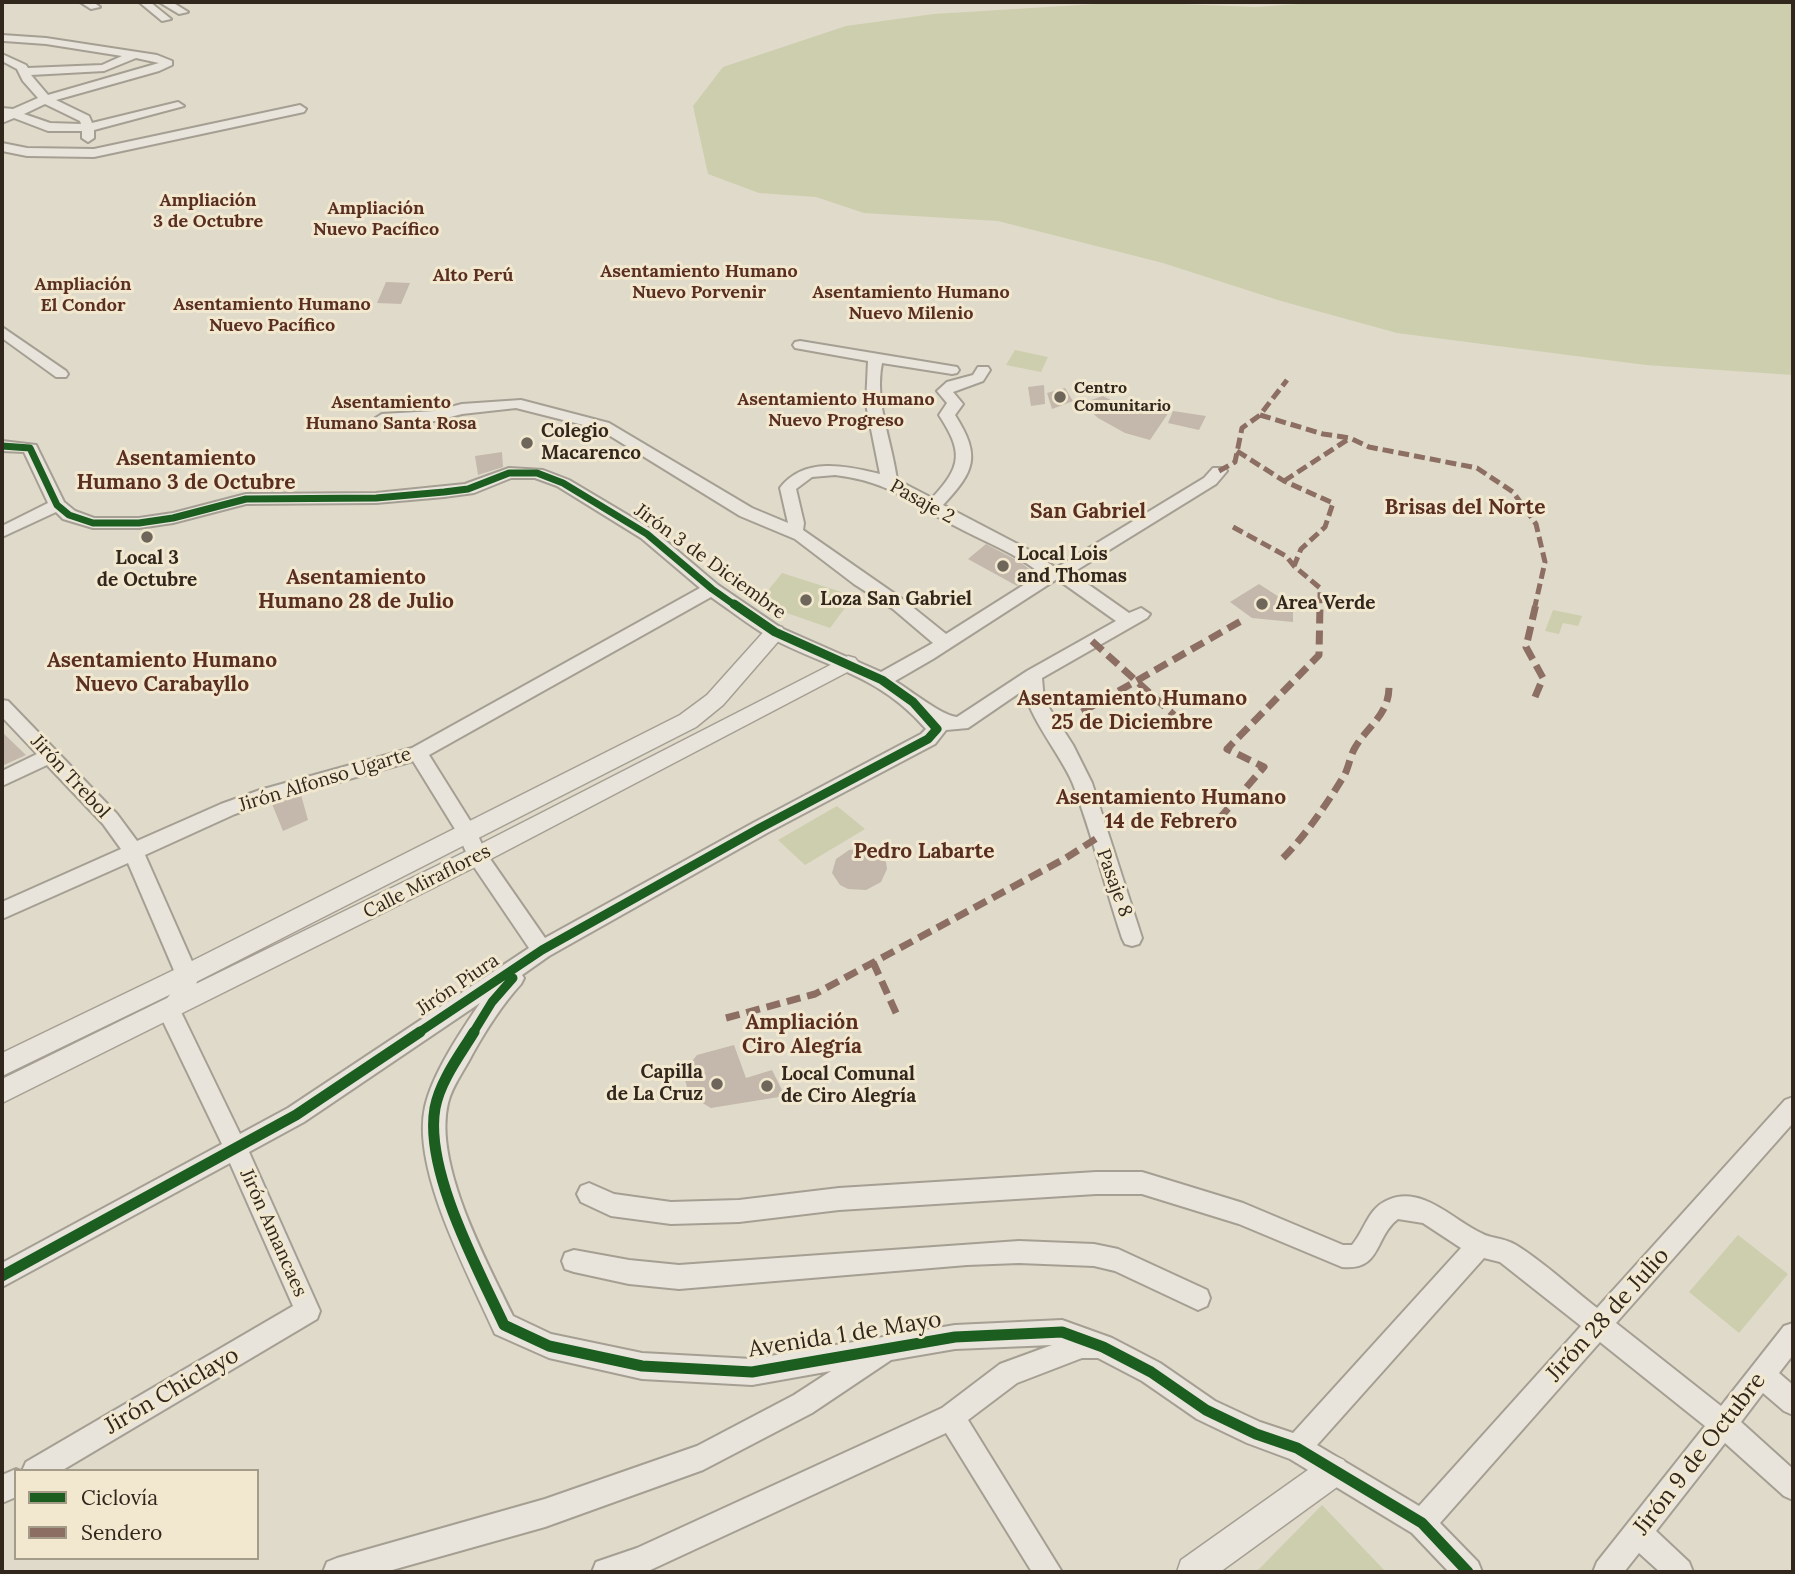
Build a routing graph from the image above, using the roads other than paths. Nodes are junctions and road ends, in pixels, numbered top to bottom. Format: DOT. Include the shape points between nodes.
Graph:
graph roads {
  1 [pos="144,2"];
  2 [pos="164,2"];
  3 [pos="183,12"];
  4 [pos="166,19"];
  5 [pos="3,37"];
  6 [pos="135,55"];
  7 [pos="2,57"];
  8 [pos="26,72"];
  9 [pos="45,99"];
  10 [pos="178,106"];
  11 [pos="300,109"];
  12 [pos="5,114"];
  13 [pos="88,128"];
  14 [pos="2,147"];
  15 [pos="94,153"];
  16 [pos="2,331"];
  17 [pos="800,345"];
  18 [pos="876,357"];
  19 [pos="952,370"];
  20 [pos="983,370"];
  21 [pos="61,374"];
  22 [pos="382,419"];
  23 [pos="2,446"];
  24 [pos="530,471"];
  25 [pos="1219,471"];
  26 [pos="889,482"];
  27 [pos="57,505"];
  28 [pos="933,508"];
  29 [pos="6,531"];
  30 [pos="794,531"];
  31 [pos="1056,574"];
  32 [pos="712,589"];
  33 [pos="775,632"];
  34 [pos="945,643"];
  35 [pos="848,663"];
  36 [pos="1033,675"];
  37 [pos="882,680"];
  38 [pos="913,702"];
  39 [pos="2,706"];
  40 [pos="937,729"];
  41 [pos="418,753"];
  42 [pos="50,756"];
  43 [pos="2,779"];
  44 [pos="467,832"];
  45 [pos="133,851"];
  46 [pos="477,856"];
  47 [pos="2,911"];
  48 [pos="1132,938"];
  49 [pos="542,950"];
  50 [pos="187,975"];
  51 [pos="169,1011"];
  52 [pos="2,1065"];
  53 [pos="2,1092"];
  54 [pos="1793,1107"];
  55 [pos="235,1147"];
  56 [pos="589,1194"];
  57 [pos="1479,1246"];
  58 [pos="574,1261"];
  59 [pos="2,1276"];
  60 [pos="1198,1298"];
  61 [pos="308,1311"];
  62 [pos="1597,1326"];
  63 [pos="1793,1335"];
  64 [pos="1103,1347"];
  65 [pos="888,1348"];
  66 [pos="1761,1375"];
  67 [pos="1793,1402"];
  68 [pos="951,1417"];
  69 [pos="1722,1423"];
  70 [pos="1297,1448"];
  71 [pos="38,1469"];
  72 [pos="1333,1471"];
  73 [pos="1793,1487"];
  74 [pos="1422,1523"];
  75 [pos="1637,1532"];
  76 [pos="337,1572"];
  77 [pos="607,1572"];
  78 [pos="1048,1572"];
  79 [pos="1194,1572"];
  80 [pos="1468,1572"];
  81 [pos="1607,1572"];
  82 [pos="1679,1572"];
  1 -- 4 [label="street"];
  2 -- 3 [label="street"];
  5 -- 6 [label="street"];
  6 -- 8 [label="street" via="103,68"];
  6 -- 9 [label="street" via="169,63"];
  7 -- 8 [label="street"];
  8 -- 9 [label="street"];
  9 -- 12 [label="street"];
  9 -- 13 [label="street" via="85,119"];
  10 -- 13 [label="street"];
  11 -- 15 [label="street"];
  12 -- 13 [label="street" via="48,127"];
  13 -- 15 [label="street"];
  14 -- 15 [label="street"];
  16 -- 21 [label="street"];
  17 -- 18 [label="street"];
  18 -- 19 [label="street"];
  18 -- 26 [label="street" via="871,391"];
  20 -- 28 [label="street" via="978,378 944,391 955,404 947,415 964,443 966,461 955,483"];
  22 -- 30 [label="street" via="516,403 546,409 604,426 747,512"];
  23 -- 27 [label="street" via="30,449"];
  24 -- 27 [label="street" via="444,492 376,498 246,499 139,523 93,523 69,515"];
  24 -- 32 [label="street, Jirón 3 de Diciembre" via="563,483 648,534"];
  25 -- 31 [label="street" via="1210,481"];
  26 -- 28 [label="street, Pasaje 2"];
  26 -- 30 [label="street, Pasaje 2" via="824,469 799,476 788,488"];
  27 -- 29 [label="street"];
  28 -- 31 [label="street, Pasaje 2"];
  30 -- 34 [label="street"];
  31 -- 34 [label="street"];
  31 -- 36 [label="street, Pasaje 2" via="1134,617"];
  32 -- 33 [label="street, Jirón 3 de Diciembre"];
  32 -- 41 [label="street, Jirón Alfonso Ugarte"];
  33 -- 35 [label="street, Jirón 3 de Diciembre"];
  33 -- 44 [label="street, Calle Miraflores" via="703,712"];
  34 -- 37 [label="street"];
  35 -- 37 [label="street, Jirón 3 de Diciembre"];
  35 -- 46 [label="street, Calle Miraflores"];
  36 -- 38 [label="street" via="961,723 954,724"];
  36 -- 48 [label="street, Pasaje 8" via="1035,700 1082,783"];
  37 -- 38 [label="street, Jirón 3 de Diciembre"];
  38 -- 40 [label="street, Jirón 3 de Diciembre"];
  39 -- 42 [label="street, Jirón Trebol"];
  40 -- 49 [label="street, Jirón Piura" via="928,739"];
  41 -- 44 [label="street"];
  41 -- 45 [label="street, Jirón Alfonso Ugarte" via="267,795"];
  42 -- 43 [label="street"];
  42 -- 45 [label="street, Jirón Trebol" via="110,819"];
  44 -- 46 [label="street"];
  44 -- 50 [label="street, Calle Miraflores"];
  45 -- 47 [label="street, Jirón Alfonso Ugarte"];
  45 -- 50 [label="street"];
  46 -- 49 [label="street"];
  46 -- 51 [label="street, Calle Miraflores"];
  49 -- 55 [label="street, Jirón Piura" via="296,1115"];
  49 -- 65 [label="street, Avenida 1 de Mayo" via="491,1002 435,1108 437,1155 457,1219 504,1325 549,1346 642,1366 752,1372"];
  50 -- 51 [label="street" via="184,992"];
  50 -- 52 [label="street, Calle Miraflores"];
  51 -- 53 [label="street, Calle Miraflores"];
  51 -- 55 [label="street, Jirón Amancaes"];
  54 -- 62 [label="street, Jirón 28 de Julio"];
  55 -- 59 [label="street, Jirón Piura"];
  55 -- 61 [label="street, Jirón Amancaes"];
  56 -- 57 [label="street" via="611,1205 671,1213 1142,1183 1243,1214 1348,1258 1364,1250 1382,1217 1392,1208 1404,1206 1420,1209"];
  57 -- 62 [label="street" via="1509,1254"];
  57 -- 70 [label="street"];
  58 -- 60 [label="street" via="678,1277 967,1254 1094,1255 1118,1260"];
  61 -- 71 [label="street, Jirón Chiclayo"];
  62 -- 69 [label="street"];
  62 -- 74 [label="street, Jirón 28 de Julio"];
  63 -- 66 [label="street, Jirón 9 de Octubre"];
  64 -- 65 [label="street, Avenida 1 de Mayo" via="1062,1332 955,1337"];
  64 -- 68 [label="street" via="1082,1346 1009,1373"];
  64 -- 70 [label="street, Avenida 1 de Mayo" via="1151,1372 1206,1410"];
  65 -- 76 [label="street" via="803,1404 704,1457 545,1513"];
  66 -- 67 [label="street"];
  66 -- 69 [label="street, Jirón 9 de Octubre"];
  68 -- 77 [label="street" via="640,1561"];
  68 -- 78 [label="street"];
  69 -- 73 [label="street"];
  69 -- 75 [label="street, Jirón 9 de Octubre"];
  70 -- 72 [label="street, Avenida 1 de Mayo"];
  72 -- 74 [label="street, Avenida 1 de Mayo"];
  72 -- 79 [label="street"];
  74 -- 80 [label="street, Avenida 1 de Mayo"];
  75 -- 81 [label="street, Jirón 9 de Octubre"];
  75 -- 82 [label="street"];
}
